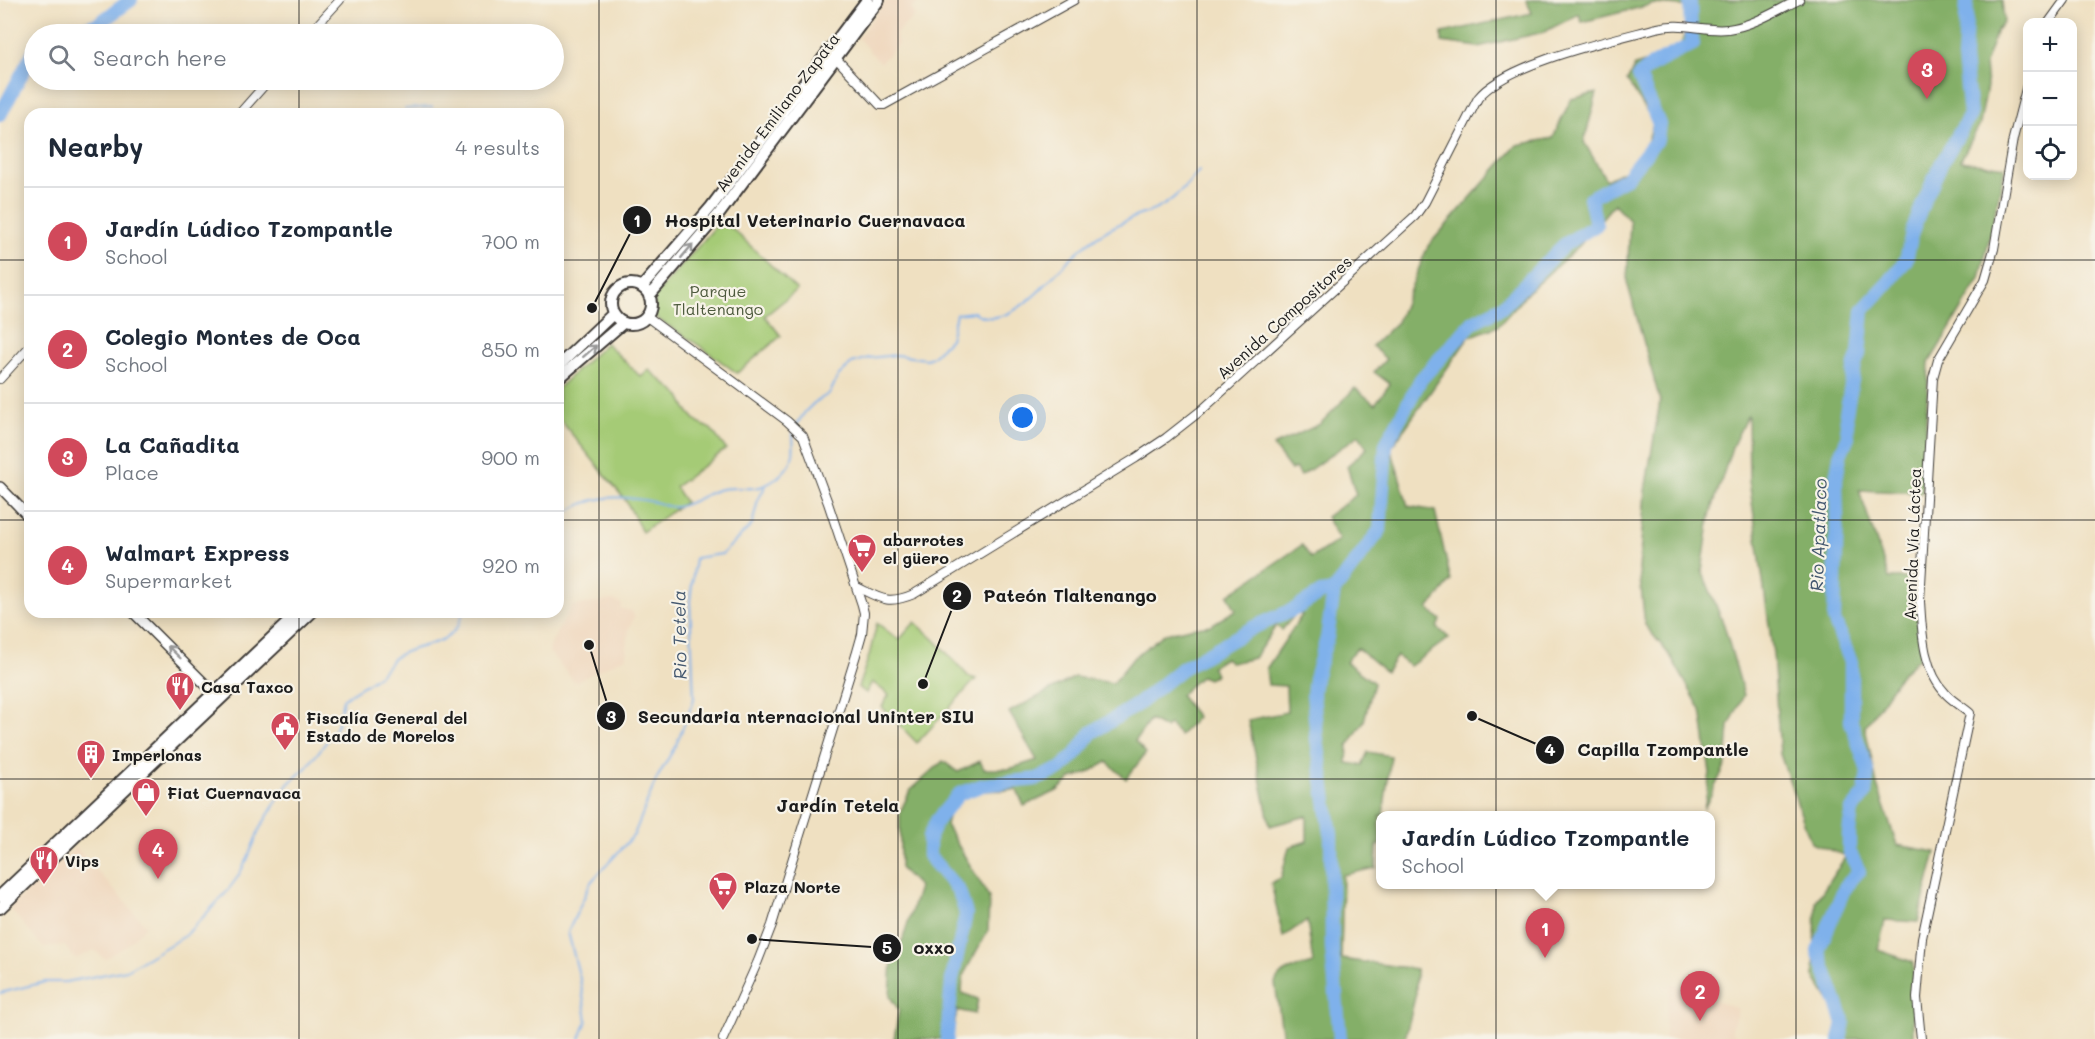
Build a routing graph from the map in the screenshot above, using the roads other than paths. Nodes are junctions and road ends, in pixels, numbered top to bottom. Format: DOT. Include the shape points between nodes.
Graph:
graph roads {
  1 [pos="340,0"];
  2 [pos="867,0"];
  3 [pos="879,0"];
  4 [pos="1074,0"];
  5 [pos="1799,0"];
  6 [pos="2065,0"];
  7 [pos="2052,18"];
  8 [pos="318,24"];
  9 [pos="833,55"];
  10 [pos="260,90"];
  11 [pos="2023,100"];
  12 [pos="244,108"];
  13 [pos="646,291"];
  14 [pos="613,314"];
  15 [pos="646,317"];
  16 [pos="623,323"];
  17 [pos="24,353"];
  18 [pos="564,360"];
  19 [pos="564,374"];
  20 [pos="0,379"];
  21 [pos="0,487"];
  22 [pos="24,512"];
  23 [pos="857,587"];
  24 [pos="877,596"];
  25 [pos="864,613"];
  26 [pos="139,618"];
  27 [pos="293,618"];
  28 [pos="305,618"];
  29 [pos="214,693"];
  30 [pos="123,786"];
  31 [pos="0,896"];
  32 [pos="0,908"];
  33 [pos="723,1039"];
  34 [pos="1921,1039"];
  1 -- 8 [label="street"];
  2 -- 9 [label="main road, Avenida Emiliano Zapata"];
  3 -- 9 [label="main road, Avenida Emiliano Zapata"];
  4 -- 9 [label="street" via="884,105"];
  5 -- 24 [label="street, Avenida Compositores" via="1737,27 1666,25 1525,67 1483,91 1415,216 1203,409 1136,458 914,594 888,601"];
  6 -- 7 [label="street"];
  9 -- 13 [label="main road, Avenida Emiliano Zapata"];
  10 -- 12 [label="street"];
  11 -- 34 [label="street, Avenida Vía Láctea" via="1985,280 1938,360 1933,378 1920,601 1923,633 1927,660 1938,682 1947,695 1970,713 1922,938 1917,998"];
  13 -- 14 [label="main road" via="632,284 617,290 611,301"];
  13 -- 15 [label="main road" via="651,307"];
  14 -- 16 [label="main road"];
  14 -- 18 [label="main road"];
  15 -- 16 [label="main road" via="636,324"];
  15 -- 23 [label="street" via="787,420 805,438"];
  19 -- 16 [label="main road, one-way"];
  17 -- 20 [label="street"];
  21 -- 22 [label="main road"];
  23 -- 24 [label="street, Avenida Compositores"];
  23 -- 25 [label="street"];
  24 -- 25 [label="street" via="867,603"];
  25 -- 33 [label="street" via="856,655 772,925"];
  29 -- 26 [label="main road, one-way"];
  27 -- 29 [label="main road"];
  28 -- 30 [label="main road"];
  29 -- 30 [label="main road"];
  30 -- 31 [label="main road"];
  30 -- 32 [label="main road"];
}
